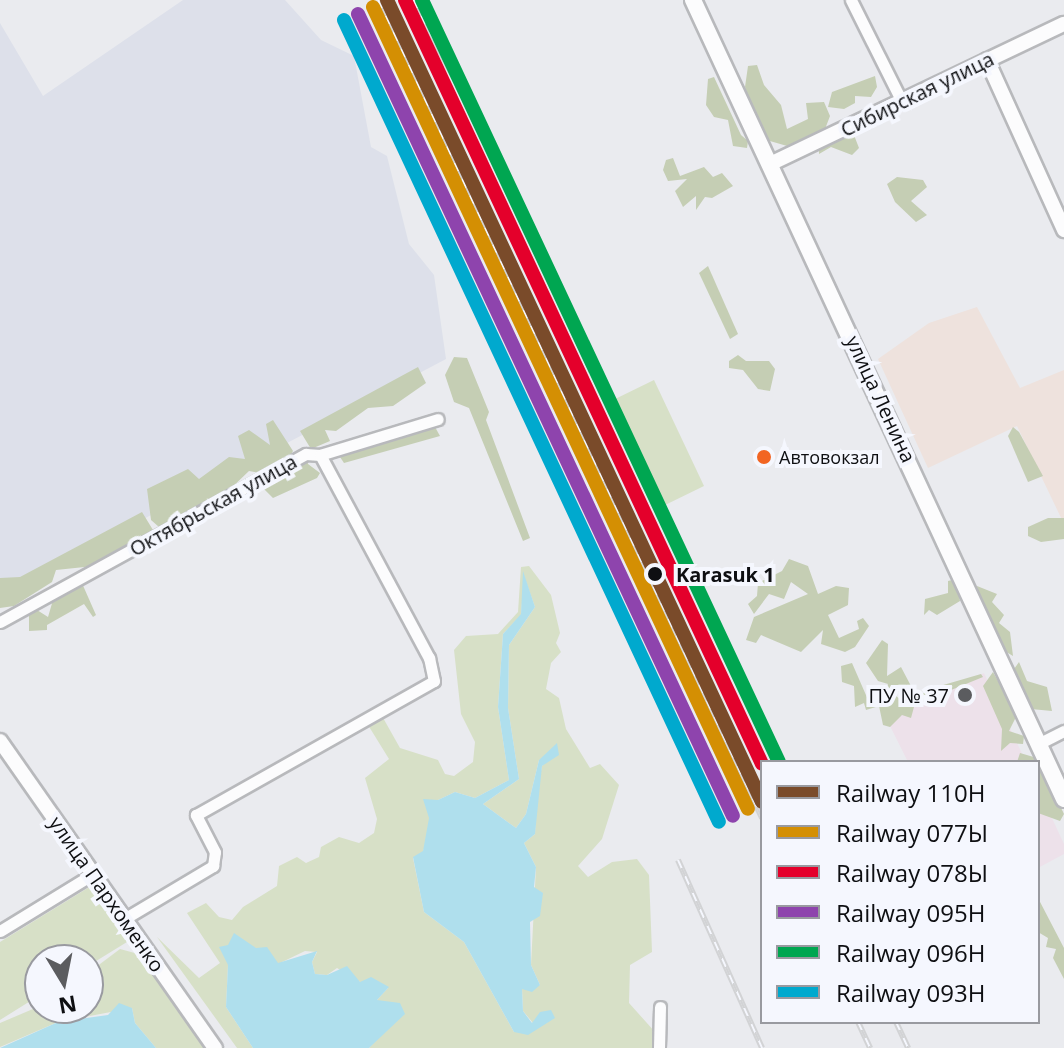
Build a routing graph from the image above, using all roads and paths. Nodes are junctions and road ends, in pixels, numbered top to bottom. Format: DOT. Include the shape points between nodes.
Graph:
graph roads {
  1 [pos="693,0"];
  2 [pos="851,0"];
  3 [pos="1064,24"];
  4 [pos="987,60"];
  5 [pos="902,102"];
  6 [pos="770,164"];
  7 [pos="1064,230"];
  8 [pos="438,419"];
  9 [pos="320,455"];
  10 [pos="0,622"];
  11 [pos="1064,731"];
  12 [pos="0,741"];
  13 [pos="1038,744"];
  14 [pos="1064,799"];
  15 [pos="93,874"];
  16 [pos="124,919"];
  17 [pos="0,931"];
  18 [pos="660,1007"];
  19 [pos="215,1048"];
  20 [pos="659,1048"];
  1 -- 6 [label="main road, улица Ленина"];
  2 -- 5 [label="street"];
  3 -- 4 [label="street, Сибирская улица"];
  4 -- 5 [label="street, Сибирская улица"];
  4 -- 7 [label="street"];
  5 -- 6 [label="street, Сибирская улица"];
  6 -- 13 [label="main road, улица Ленина"];
  8 -- 9 [label="street, Октябрьская улица"];
  9 -- 10 [label="street, Октябрьская улица" via="306,454"];
  9 -- 16 [label="street" via="429,658 434,681 196,815 215,852 213,866"];
  11 -- 13 [label="street"];
  12 -- 15 [label="street, улица Пархоменко"];
  13 -- 14 [label="main road, улица Ленина"];
  15 -- 16 [label="street, улица Пархоменко"];
  15 -- 17 [label="street"];
  16 -- 19 [label="street, улица Пархоменко"];
  18 -- 20 [label="street"];
}
